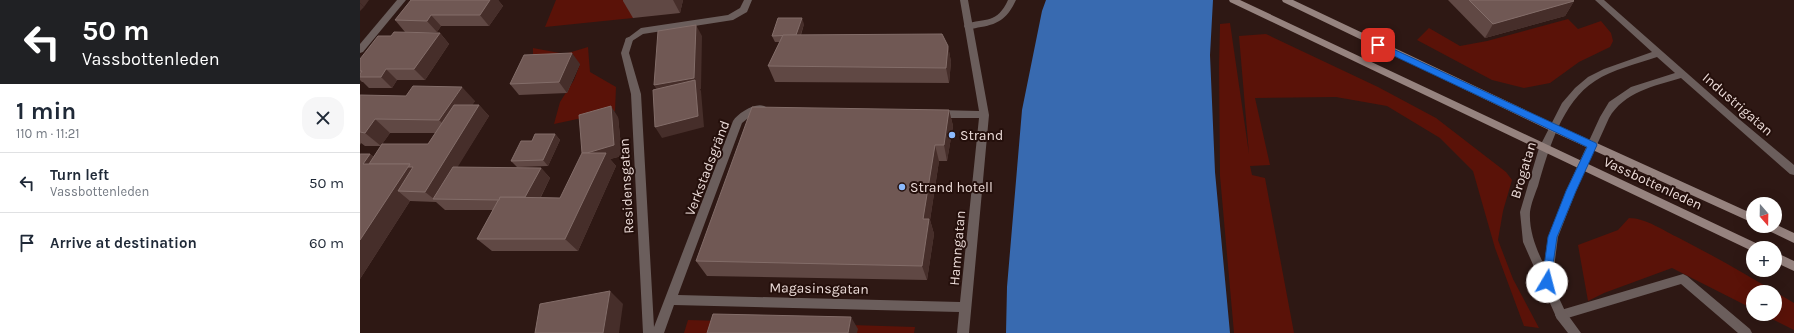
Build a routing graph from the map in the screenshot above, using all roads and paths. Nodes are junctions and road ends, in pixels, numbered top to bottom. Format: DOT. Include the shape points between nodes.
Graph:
graph roads {
  1 [pos="402,0"];
  2 [pos="748,0"];
  3 [pos="964,0"];
  4 [pos="1012,0"];
  5 [pos="1234,0"];
  6 [pos="1286,0"];
  7 [pos="1599,0"];
  8 [pos="968,26"];
  9 [pos="360,50"];
  10 [pos="1659,54"];
  11 [pos="1682,74"];
  12 [pos="775,110"];
  13 [pos="932,114"];
  14 [pos="984,115"];
  15 [pos="1554,128"];
  16 [pos="1592,145"];
  17 [pos="1544,148"];
  18 [pos="1582,166"];
  19 [pos="1794,171"];
  20 [pos="1746,216"];
  21 [pos="1782,232"];
  22 [pos="1794,238"];
  23 [pos="1746,243"];
  24 [pos="1782,260"];
  25 [pos="1794,266"];
  26 [pos="1547,282"];
  27 [pos="672,300"];
  28 [pos="966,306"];
  29 [pos="1561,315"];
  30 [pos="649,333"];
  31 [pos="658,333"];
  32 [pos="963,333"];
  33 [pos="1576,333"];
  34 [pos="1746,333"];
  1 -- 9 [label="street"];
  2 -- 30 [label="street, Residensgatan" via="744,10 730,18 641,31 629,40 626,53 636,94"];
  3 -- 8 [label="street, Hamngatan"];
  4 -- 8 [label="street" via="1001,19"];
  5 -- 17 [label="main road, Vassbottenleden"];
  6 -- 15 [label="main road, Vassbottenleden"];
  7 -- 10 [label="street, Industrigatan"];
  8 -- 14 [label="street, Hamngatan"];
  10 -- 11 [label="street, Industrigatan"];
  10 -- 15 [label="street, Brogatan" via="1591,79 1569,100"];
  11 -- 16 [label="street" via="1634,89 1612,105"];
  11 -- 19 [label="street, Industrigatan"];
  12 -- 27 [label="street, Verkstadsgränd" via="751,110 738,121"];
  13 -- 14 [label="street"];
  14 -- 28 [label="street, Hamngatan"];
  15 -- 16 [label="main road, Vassbottenleden"];
  15 -- 17 [label="street, Brogatan"];
  16 -- 18 [label="street"];
  16 -- 20 [label="main road, Vassbottenleden"];
  17 -- 18 [label="main road, Vassbottenleden"];
  17 -- 26 [label="street, Brogatan" via="1525,212 1528,242"];
  18 -- 23 [label="main road, Vassbottenleden"];
  18 -- 26 [label="street" via="1553,237"];
  21 -- 22 [label="main road"];
  24 -- 25 [label="main road"];
  26 -- 29 [label="street, Brogatan"];
  27 -- 28 [label="street, Magasinsgatan"];
  27 -- 31 [label="street"];
  28 -- 32 [label="street, Hamngatan"];
  29 -- 33 [label="street, Brogatan"];
  29 -- 34 [label="street" via="1683,279"];
}
